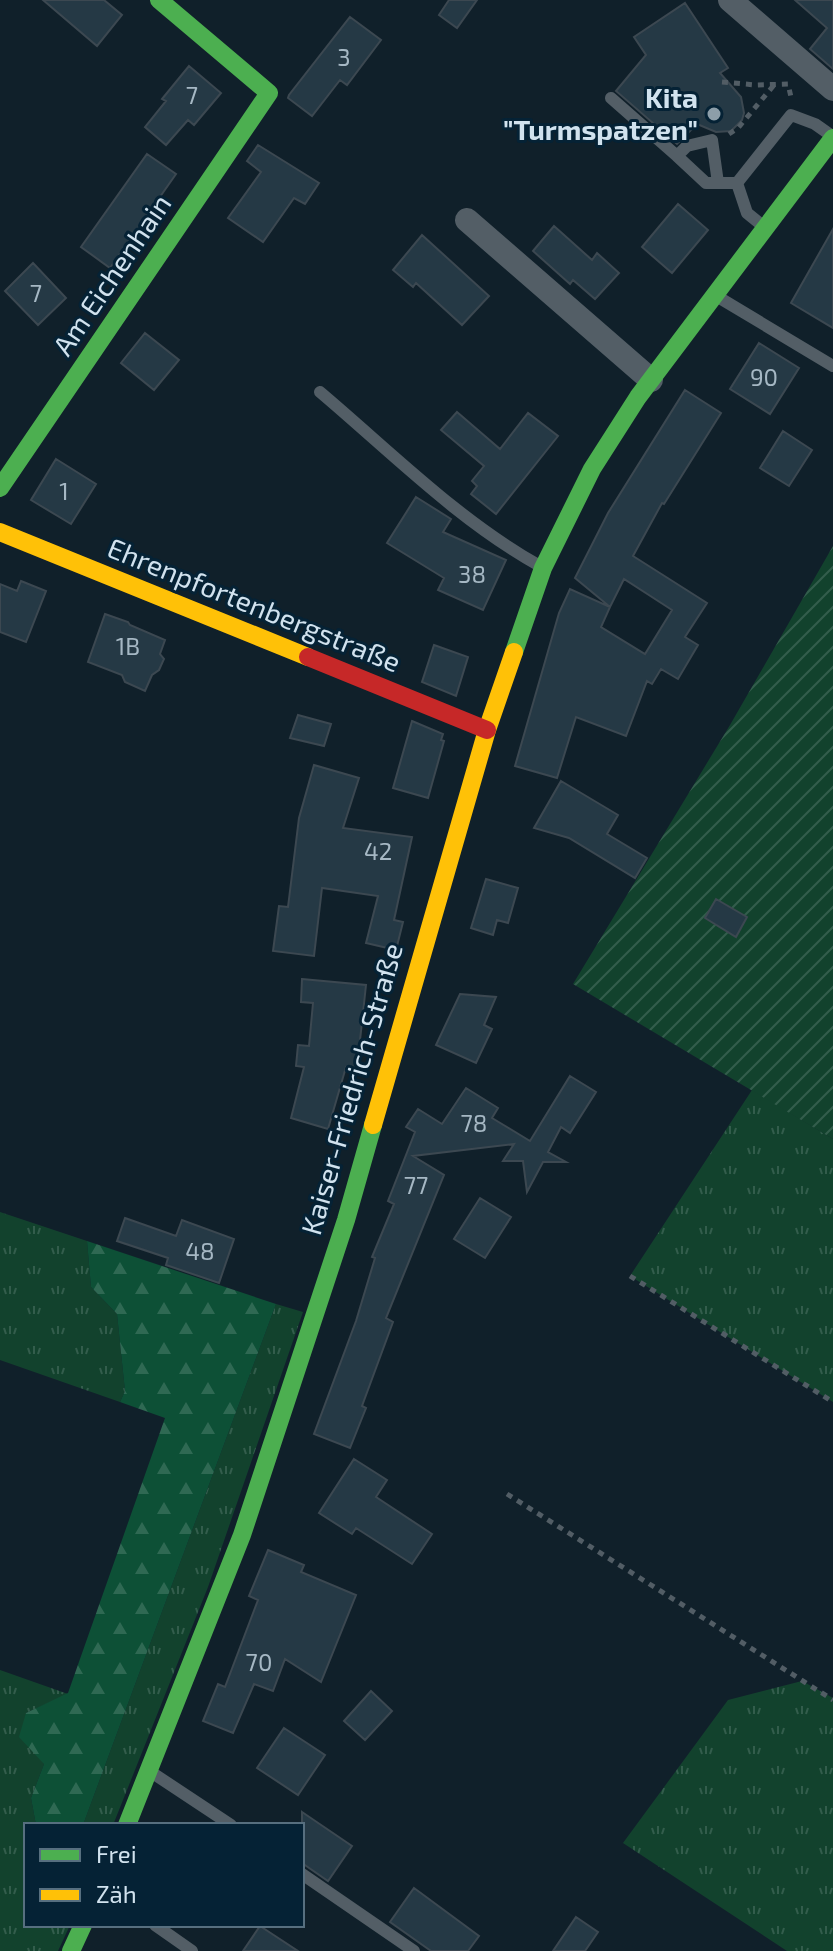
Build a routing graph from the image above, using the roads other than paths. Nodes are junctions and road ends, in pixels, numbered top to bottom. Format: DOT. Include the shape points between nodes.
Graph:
graph roads {
  1 [pos="159,0"];
  2 [pos="730,0"];
  3 [pos="833,89"];
  4 [pos="611,98"];
  5 [pos="833,138"];
  6 [pos="677,156"];
  7 [pos="718,183"];
  8 [pos="737,183"];
  9 [pos="467,220"];
  10 [pos="766,228"];
  11 [pos="715,295"];
  12 [pos="833,366"];
  13 [pos="651,380"];
  14 [pos="320,392"];
  15 [pos="0,488"];
  16 [pos="0,532"];
  17 [pos="543,568"];
  18 [pos="487,730"];
  19 [pos="149,1770"];
  20 [pos="128,1823"];
  21 [pos="228,1823"];
  22 [pos="304,1875"];
  23 [pos="82,1927"];
  24 [pos="158,1927"];
  25 [pos="71,1951"];
  26 [pos="192,1951"];
  27 [pos="414,1951"];
  1 -- 15 [label="street, Am Eichenhain" via="269,93"];
  2 -- 3 [label="street"];
  4 -- 6 [label="lane"];
  5 -- 8 [label="lane" via="791,115"];
  5 -- 10 [label="street, Kaiser-Friedrich-Straße"];
  6 -- 7 [label="lane" via="706,183"];
  6 -- 7 [label="lane" via="687,146 712,140"];
  7 -- 8 [label="lane"];
  8 -- 10 [label="lane" via="747,213"];
  9 -- 13 [label="street"];
  10 -- 11 [label="street, Kaiser-Friedrich-Straße"];
  11 -- 12 [label="lane"];
  11 -- 13 [label="street, Kaiser-Friedrich-Straße"];
  13 -- 17 [label="street, Kaiser-Friedrich-Straße" via="592,469"];
  14 -- 17 [label="lane" via="456,507"];
  16 -- 18 [label="street, Ehrenpfortenbergstraße"];
  17 -- 18 [label="street, Kaiser-Friedrich-Straße"];
  18 -- 19 [label="street, Kaiser-Friedrich-Straße" via="342,1234 242,1535"];
  19 -- 20 [label="street, Kaiser-Friedrich-Straße"];
  19 -- 21 [label="lane"];
  22 -- 27 [label="lane"];
  23 -- 25 [label="street"];
  24 -- 26 [label="lane"];
}
